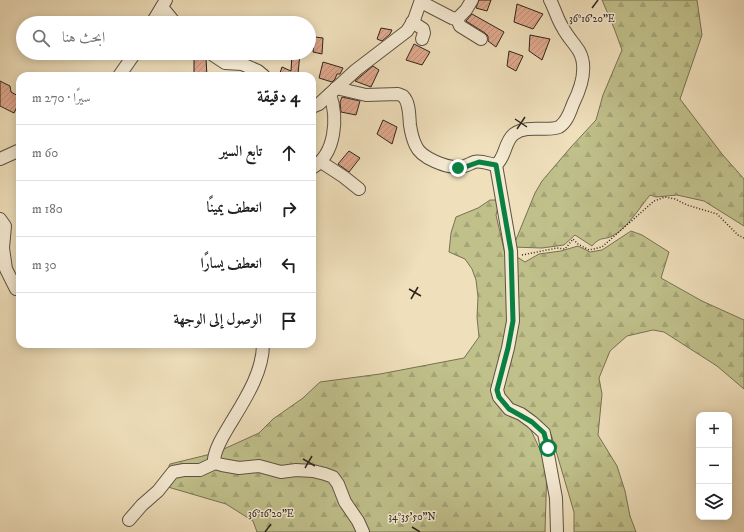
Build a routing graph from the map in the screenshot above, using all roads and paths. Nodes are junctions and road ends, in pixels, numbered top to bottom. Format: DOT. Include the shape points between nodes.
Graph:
graph roads {
  1 [pos="472,0"];
  2 [pos="550,0"];
  3 [pos="421,1"];
  4 [pos="164,3"];
  5 [pos="156,16"];
  6 [pos="171,16"];
  7 [pos="457,19"];
  8 [pos="412,22"];
  9 [pos="422,38"];
  10 [pos="480,39"];
  11 [pos="130,60"];
  12 [pos="220,60"];
  13 [pos="122,72"];
  14 [pos="259,72"];
  15 [pos="333,91"];
  16 [pos="316,105"];
  17 [pos="16,152"];
  18 [pos="0,159"];
  19 [pos="316,165"];
  20 [pos="496,165"];
  21 [pos="358,189"];
  22 [pos="0,219"];
  23 [pos="744,238"];
  24 [pos="511,251"];
  25 [pos="16,289"];
  26 [pos="263,348"];
  27 [pos="216,463"];
  28 [pos="129,520"];
  29 [pos="363,532"];
  30 [pos="557,532"];
  1 -- 7 [label="street"];
  2 -- 20 [label="street" via="558,20 582,59 583,73 576,98 568,117 557,128 524,129 513,134"];
  3 -- 7 [label="street"];
  3 -- 8 [label="street"];
  4 -- 5 [label="street"];
  4 -- 6 [label="street"];
  7 -- 10 [label="street" via="460,26"];
  8 -- 9 [label="street" via="423,29"];
  8 -- 15 [label="street" via="399,38"];
  11 -- 13 [label="street"];
  12 -- 14 [label="street" via="225,63 242,64"];
  15 -- 16 [label="street"];
  15 -- 19 [label="street" via="334,130 328,152"];
  15 -- 20 [label="street" via="403,96 408,104 416,148 421,152 435,161 458,168 479,162"];
  17 -- 18 [label="street"];
  19 -- 21 [label="street" via="344,177"];
  20 -- 24 [label="street"];
  22 -- 25 [label="street" via="4,226 3,248 6,268"];
  23 -- 24 [label="path" via="717,214 665,196 654,201 602,247 590,250 573,239 565,249 557,248 522,255"];
  24 -- 30 [label="street" via="513,321 497,390 499,397 509,409 532,422 544,433 556,498"];
  26 -- 27 [label="street" via="260,368 220,443 214,459"];
  27 -- 28 [label="street" via="200,470 173,472"];
  27 -- 29 [label="street" via="238,468 259,466 281,472 314,471 334,477"];
}
